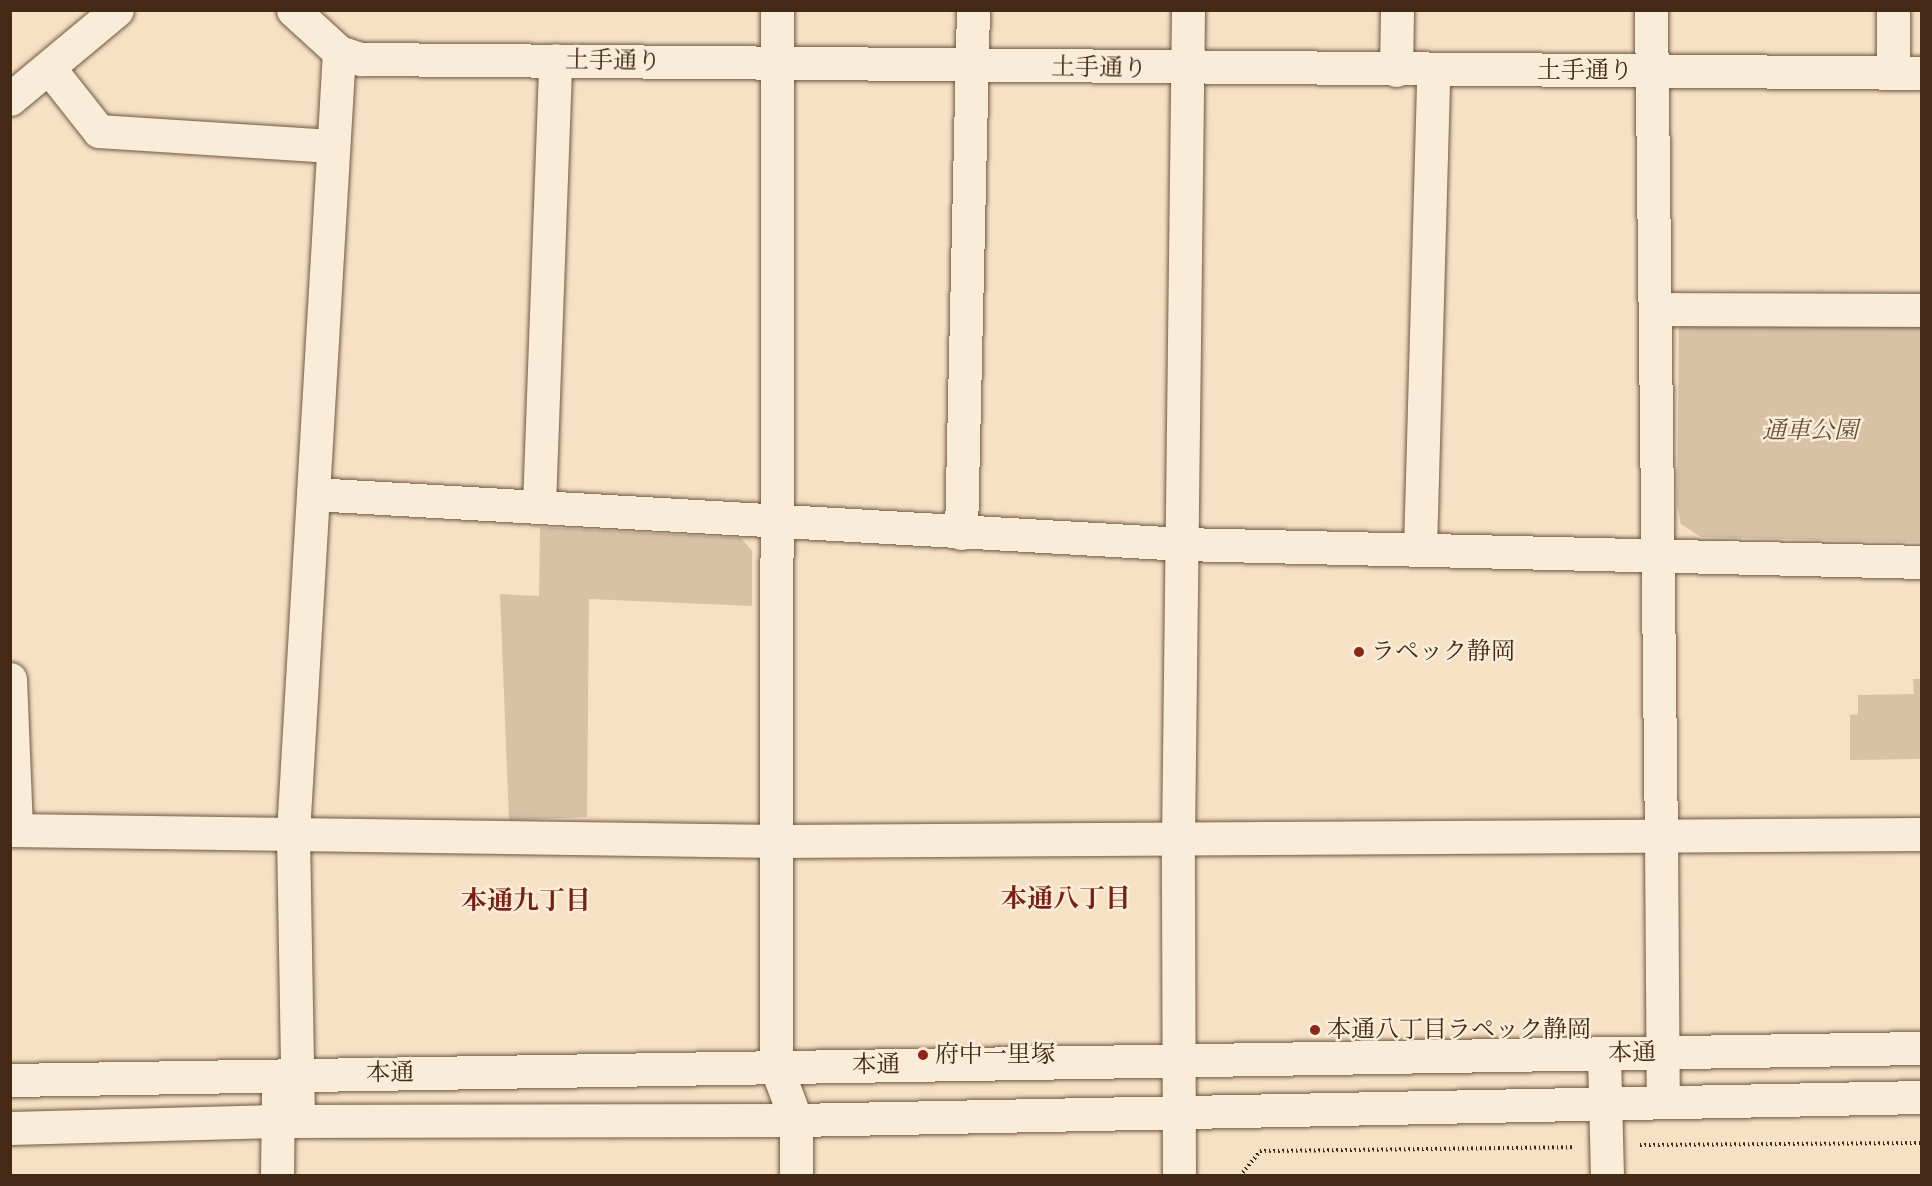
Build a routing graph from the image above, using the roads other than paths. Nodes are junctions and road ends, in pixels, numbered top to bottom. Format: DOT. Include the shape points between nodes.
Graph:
graph roads {
  1 [pos="117,10"];
  2 [pos="293,10"];
  3 [pos="777,10"];
  4 [pos="973,10"];
  5 [pos="1188,10"];
  6 [pos="1397,10"];
  7 [pos="1651,10"];
  8 [pos="1893,10"];
  9 [pos="339,52"];
  10 [pos="555,60"];
  11 [pos="778,63"];
  12 [pos="972,66"];
  13 [pos="49,68"];
  14 [pos="1187,69"];
  15 [pos="1396,70"];
  16 [pos="1433,70"];
  17 [pos="1653,71"];
  18 [pos="1907,73"];
  19 [pos="10,99"];
  20 [pos="331,146"];
  21 [pos="1655,309"];
  22 [pos="1922,310"];
  23 [pos="313,494"];
  24 [pos="539,505"];
  25 [pos="774,519"];
  26 [pos="961,533"];
  27 [pos="1182,544"];
  28 [pos="1420,549"];
  29 [pos="1658,554"];
  30 [pos="1922,562"];
  31 [pos="10,679"];
  32 [pos="13,830"];
  33 [pos="293,833"];
  34 [pos="1922,834"];
  35 [pos="1661,838"];
  36 [pos="1178,840"];
  37 [pos="778,841"];
  38 [pos="1922,1048"];
  39 [pos="1663,1052"];
  40 [pos="1604,1054"];
  41 [pos="1179,1061"];
  42 [pos="776,1067"];
  43 [pos="288,1074"];
  44 [pos="10,1080"];
  45 [pos="1922,1097"];
  46 [pos="1663,1101"];
  47 [pos="1606,1102"];
  48 [pos="1179,1110"];
  49 [pos="796,1120"];
  50 [pos="288,1121"];
  51 [pos="10,1128"];
  52 [pos="277,1176"];
  53 [pos="796,1176"];
  54 [pos="1179,1176"];
  55 [pos="1607,1176"];
  1 -- 13 [label="street"];
  2 -- 9 [label="street, 土手通り"];
  3 -- 11 [label="street"];
  4 -- 12 [label="street"];
  5 -- 14 [label="street"];
  6 -- 15 [label="street"];
  7 -- 17 [label="street"];
  8 -- 18 [label="street"];
  9 -- 10 [label="street, 土手通り" via="361,59"];
  9 -- 20 [label="street"];
  10 -- 11 [label="street, 土手通り"];
  10 -- 24 [label="street"];
  11 -- 12 [label="street, 土手通り"];
  11 -- 25 [label="street"];
  12 -- 14 [label="street, 土手通り"];
  12 -- 26 [label="street"];
  13 -- 19 [label="street"];
  13 -- 20 [label="street" via="99,131"];
  14 -- 15 [label="street, 土手通り"];
  14 -- 27 [label="street"];
  15 -- 16 [label="street, 土手通り"];
  16 -- 17 [label="street, 土手通り"];
  16 -- 28 [label="street"];
  17 -- 18 [label="street, 土手通り"];
  17 -- 21 [label="street"];
  20 -- 23 [label="street"];
  21 -- 22 [label="street"];
  21 -- 29 [label="street"];
  23 -- 24 [label="street"];
  23 -- 33 [label="street"];
  24 -- 25 [label="street"];
  25 -- 26 [label="street"];
  25 -- 37 [label="street"];
  26 -- 27 [label="street"];
  27 -- 28 [label="street"];
  27 -- 36 [label="street"];
  28 -- 29 [label="street"];
  29 -- 30 [label="street"];
  29 -- 35 [label="street"];
  31 -- 32 [label="street"];
  32 -- 33 [label="street"];
  33 -- 37 [label="street"];
  33 -- 43 [label="street"];
  34 -- 35 [label="street"];
  35 -- 36 [label="street"];
  35 -- 39 [label="street"];
  36 -- 37 [label="street"];
  36 -- 41 [label="street"];
  37 -- 42 [label="street"];
  38 -- 39 [label="street, 本通"];
  39 -- 40 [label="street, 本通"];
  39 -- 46 [label="street"];
  40 -- 41 [label="street, 本通"];
  40 -- 47 [label="street"];
  41 -- 42 [label="street, 本通"];
  41 -- 48 [label="street"];
  42 -- 43 [label="street, 本通"];
  42 -- 49 [label="street"];
  43 -- 44 [label="street, 本通"];
  43 -- 50 [label="street"];
  45 -- 46 [label="street, 本通"];
  46 -- 47 [label="street, 本通"];
  47 -- 48 [label="street, 本通"];
  47 -- 55 [label="street"];
  48 -- 49 [label="street, 本通"];
  48 -- 54 [label="street"];
  49 -- 50 [label="street, 本通"];
  49 -- 53 [label="street"];
  50 -- 51 [label="street, 本通"];
  50 -- 52 [label="street"];
}
